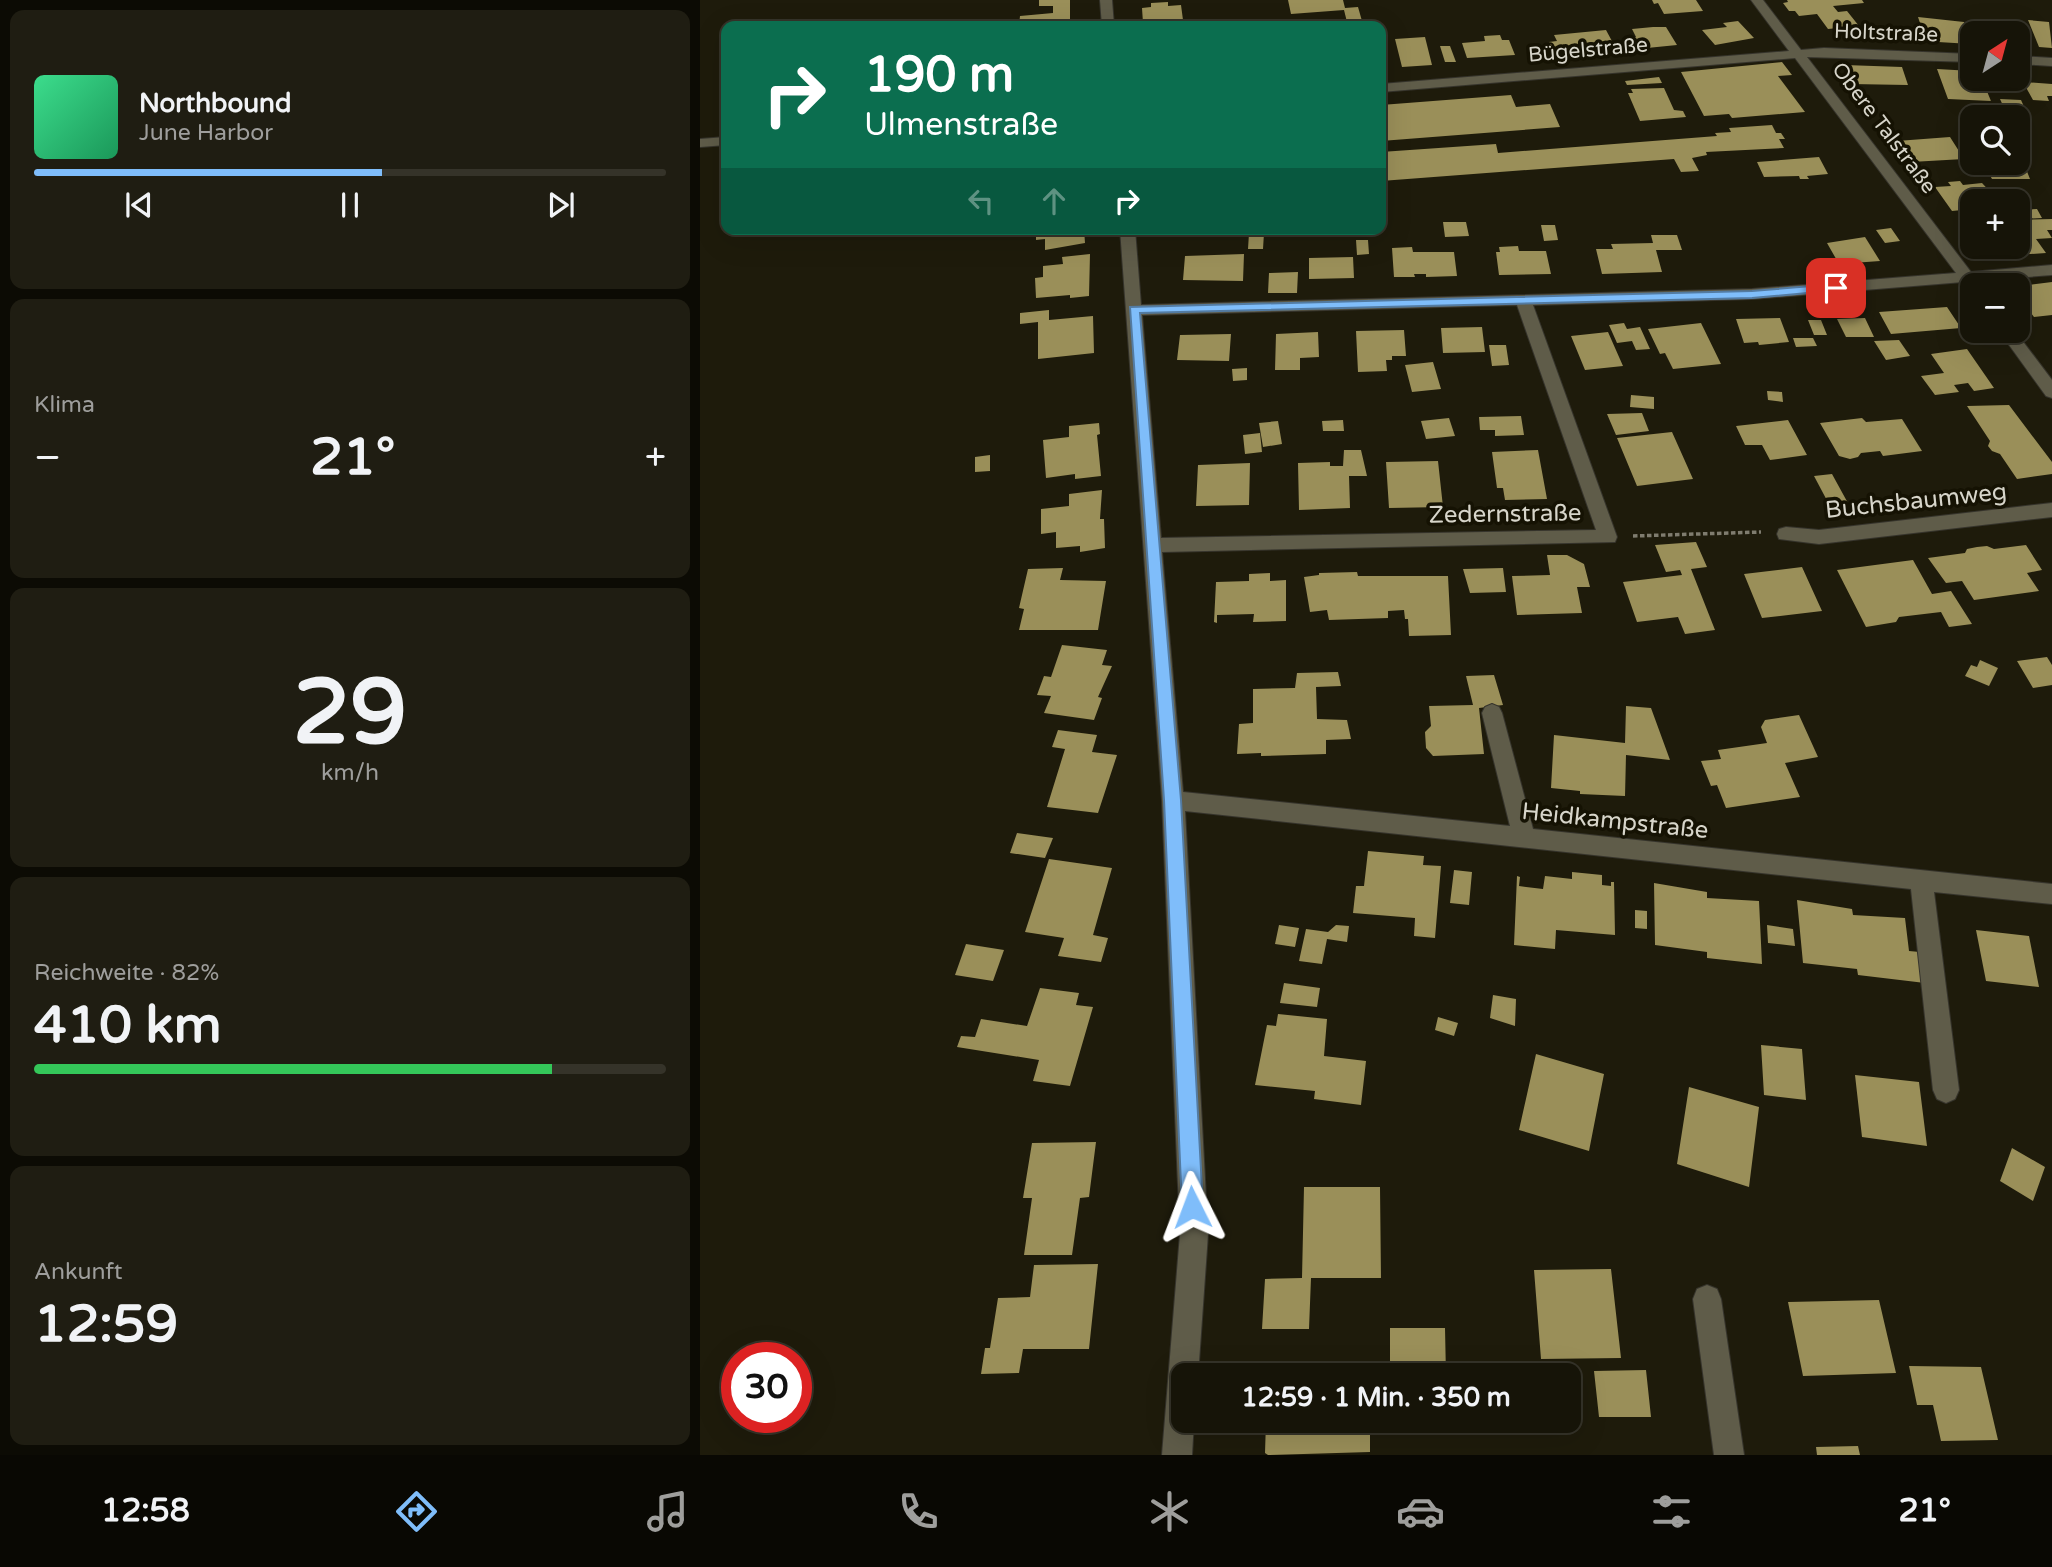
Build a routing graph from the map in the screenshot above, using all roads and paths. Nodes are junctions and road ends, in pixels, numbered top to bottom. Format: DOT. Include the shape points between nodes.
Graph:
graph roads {
  1 [pos="1105,0"];
  2 [pos="1757,0"];
  3 [pos="1107,21"];
  4 [pos="1798,53"];
  5 [pos="1960,57"];
  6 [pos="2030,61"];
  7 [pos="2052,62"];
  8 [pos="1386,88"];
  9 [pos="721,141"];
  10 [pos="700,143"];
  11 [pos="1127,235"];
  12 [pos="2052,270"];
  13 [pos="1964,273"];
  14 [pos="2030,273"];
  15 [pos="1960,282"];
  16 [pos="1523,300"];
  17 [pos="1134,310"];
  18 [pos="2016,343"];
  19 [pos="2050,388"];
  20 [pos="2052,510"];
  21 [pos="1786,534"];
  22 [pos="1608,537"];
  23 [pos="1152,545"];
  24 [pos="1492,713"];
  25 [pos="1172,800"];
  26 [pos="1524,838"];
  27 [pos="1921,880"];
  28 [pos="2052,894"];
  29 [pos="1947,1090"];
  30 [pos="1707,1300"];
  31 [pos="1177,1455"];
  32 [pos="1729,1455"];
  1 -- 3 [label="street"];
  2 -- 4 [label="street, Obere Talstraße"];
  4 -- 5 [label="street, Holtstraße"];
  4 -- 8 [label="street, Bügelstraße"];
  4 -- 13 [label="street, Obere Talstraße"];
  6 -- 7 [label="street"];
  9 -- 10 [label="street"];
  11 -- 17 [label="street"];
  12 -- 14 [label="street"];
  15 -- 16 [label="street" via="1752,295"];
  16 -- 17 [label="street"];
  16 -- 22 [label="street, Zedernstraße"];
  17 -- 23 [label="street"];
  18 -- 19 [label="street"];
  20 -- 21 [label="street, Buchsbaumweg" via="1819,537"];
  21 -- 22 [label="path"];
  22 -- 23 [label="street, Zedernstraße"];
  23 -- 25 [label="street"];
  24 -- 26 [label="street"];
  25 -- 26 [label="street, Heidkampstraße"];
  25 -- 31 [label="street" via="1194,1234"];
  26 -- 27 [label="street, Heidkampstraße"];
  27 -- 28 [label="street, Heidkampstraße"];
  27 -- 29 [label="street"];
  30 -- 32 [label="street"];
}
